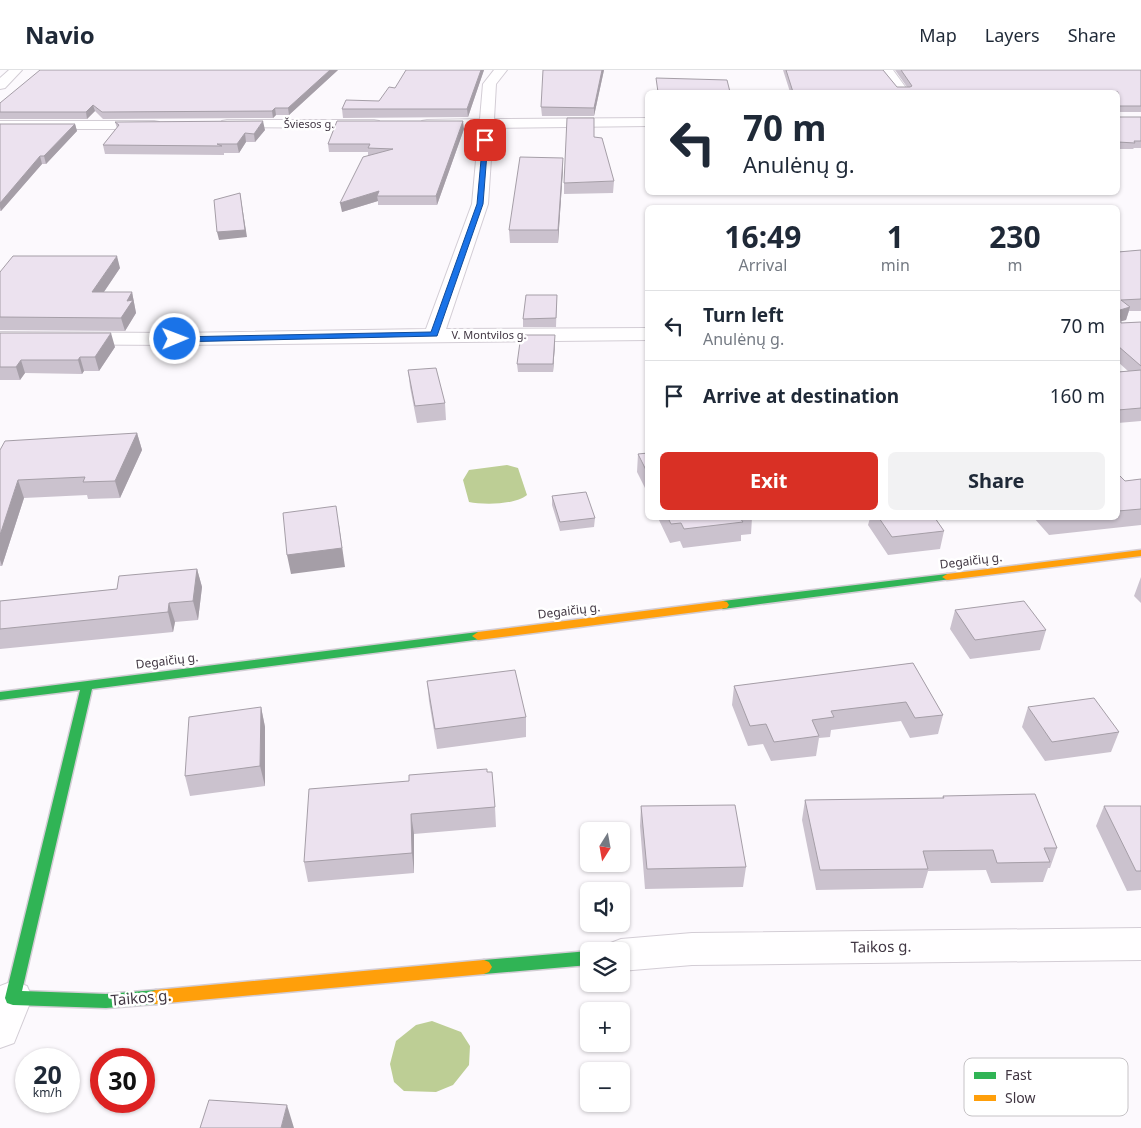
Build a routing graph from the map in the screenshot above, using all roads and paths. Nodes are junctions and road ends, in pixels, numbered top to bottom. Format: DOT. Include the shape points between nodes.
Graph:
graph roads {
  1 [pos="16,70"];
  2 [pos="501,70"];
  3 [pos="886,70"];
  4 [pos="0,85"];
  5 [pos="901,90"];
  6 [pos="645,122"];
  7 [pos="170,124"];
  8 [pos="210,124"];
  9 [pos="388,124"];
  10 [pos="417,124"];
  11 [pos="487,124"];
  12 [pos="0,125"];
  13 [pos="645,334"];
  14 [pos="434,335"];
  15 [pos="0,338"];
  16 [pos="1141,553"];
  17 [pos="87,685"];
  18 [pos="0,696"];
  19 [pos="1141,944"];
  20 [pos="630,954"];
  21 [pos="580,959"];
  22 [pos="6,1014"];
  1 -- 4 [label="street"];
  2 -- 11 [label="street" via="490,84"];
  3 -- 5 [label="street"];
  6 -- 11 [label="street"];
  7 -- 12 [label="street"];
  8 -- 9 [label="street, Šviesos g."];
  10 -- 11 [label="street"];
  11 -- 14 [label="street" via="480,204"];
  13 -- 14 [label="street, V. Montvilos g."];
  14 -- 15 [label="street, V. Montvilos g."];
  16 -- 17 [label="street, Degaičių g."];
  17 -- 18 [label="street, Degaičių g."];
  17 -- 22 [label="street, Taikos g."];
  19 -- 20 [label="street, Taikos g." via="692,948"];
  21 -- 22 [label="street, Taikos g." via="106,1001"];
}
